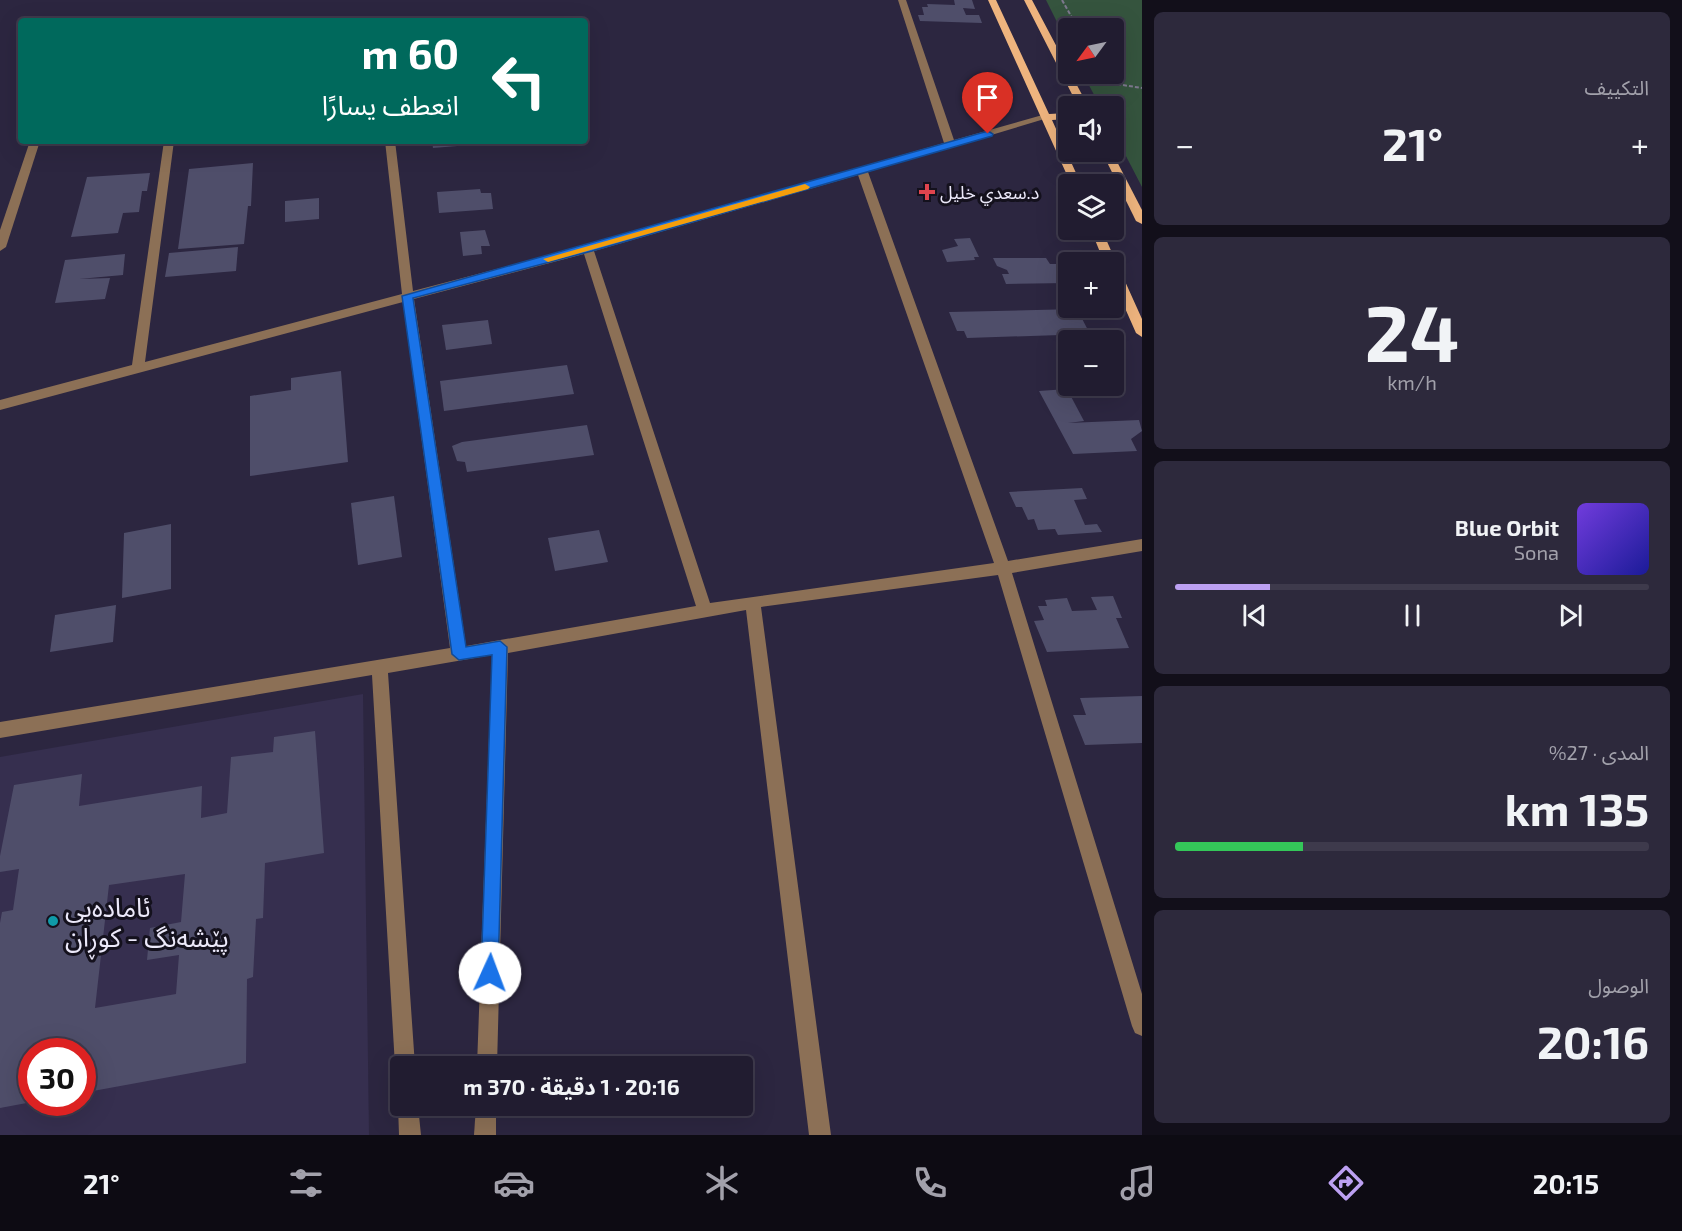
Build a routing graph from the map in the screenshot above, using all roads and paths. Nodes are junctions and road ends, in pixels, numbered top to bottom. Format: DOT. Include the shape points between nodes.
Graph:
graph roads {
  1 [pos="902,0"];
  2 [pos="992,0"];
  3 [pos="1028,0"];
  4 [pos="1062,0"];
  5 [pos="1072,18"];
  6 [pos="1116,84"];
  7 [pos="1142,88"];
  8 [pos="1078,96"];
  9 [pos="1058,116"];
  10 [pos="1046,117"];
  11 [pos="34,144"];
  12 [pos="169,144"];
  13 [pos="390,144"];
  14 [pos="950,145"];
  15 [pos="1112,162"];
  16 [pos="862,171"];
  17 [pos="1072,174"];
  18 [pos="1142,221"];
  19 [pos="0,247"];
  20 [pos="588,249"];
  21 [pos="1124,293"];
  22 [pos="408,296"];
  23 [pos="1142,333"];
  24 [pos="138,368"];
  25 [pos="0,405"];
  26 [pos="1142,545"];
  27 [pos="1003,568"];
  28 [pos="753,602"];
  29 [pos="705,610"];
  30 [pos="500,647"];
  31 [pos="459,654"];
  32 [pos="380,667"];
  33 [pos="0,730"];
  34 [pos="1142,1026"];
  35 [pos="404,1056"];
  36 [pos="487,1056"];
  37 [pos="409,1116"];
  38 [pos="486,1116"];
  39 [pos="410,1135"];
  40 [pos="485,1135"];
  41 [pos="820,1135"];
  1 -- 14 [label="street"];
  2 -- 10 [label="main road"];
  3 -- 8 [label="main road"];
  4 -- 5 [label="path"];
  6 -- 7 [label="path"];
  9 -- 10 [label="main road"];
  10 -- 14 [label="street"];
  10 -- 17 [label="main road"];
  11 -- 19 [label="street"];
  12 -- 24 [label="street"];
  13 -- 22 [label="street"];
  14 -- 16 [label="street"];
  15 -- 18 [label="main road"];
  16 -- 20 [label="street"];
  16 -- 27 [label="street"];
  20 -- 22 [label="street"];
  20 -- 29 [label="street"];
  21 -- 23 [label="main road"];
  22 -- 24 [label="street"];
  22 -- 31 [label="street"];
  24 -- 25 [label="street"];
  26 -- 27 [label="street"];
  27 -- 28 [label="street"];
  27 -- 34 [label="street"];
  28 -- 29 [label="street"];
  28 -- 41 [label="street"];
  29 -- 30 [label="street"];
  30 -- 31 [label="street"];
  30 -- 36 [label="street"];
  31 -- 32 [label="street"];
  32 -- 33 [label="street"];
  32 -- 35 [label="street"];
  37 -- 39 [label="street"];
  38 -- 40 [label="street"];
}
